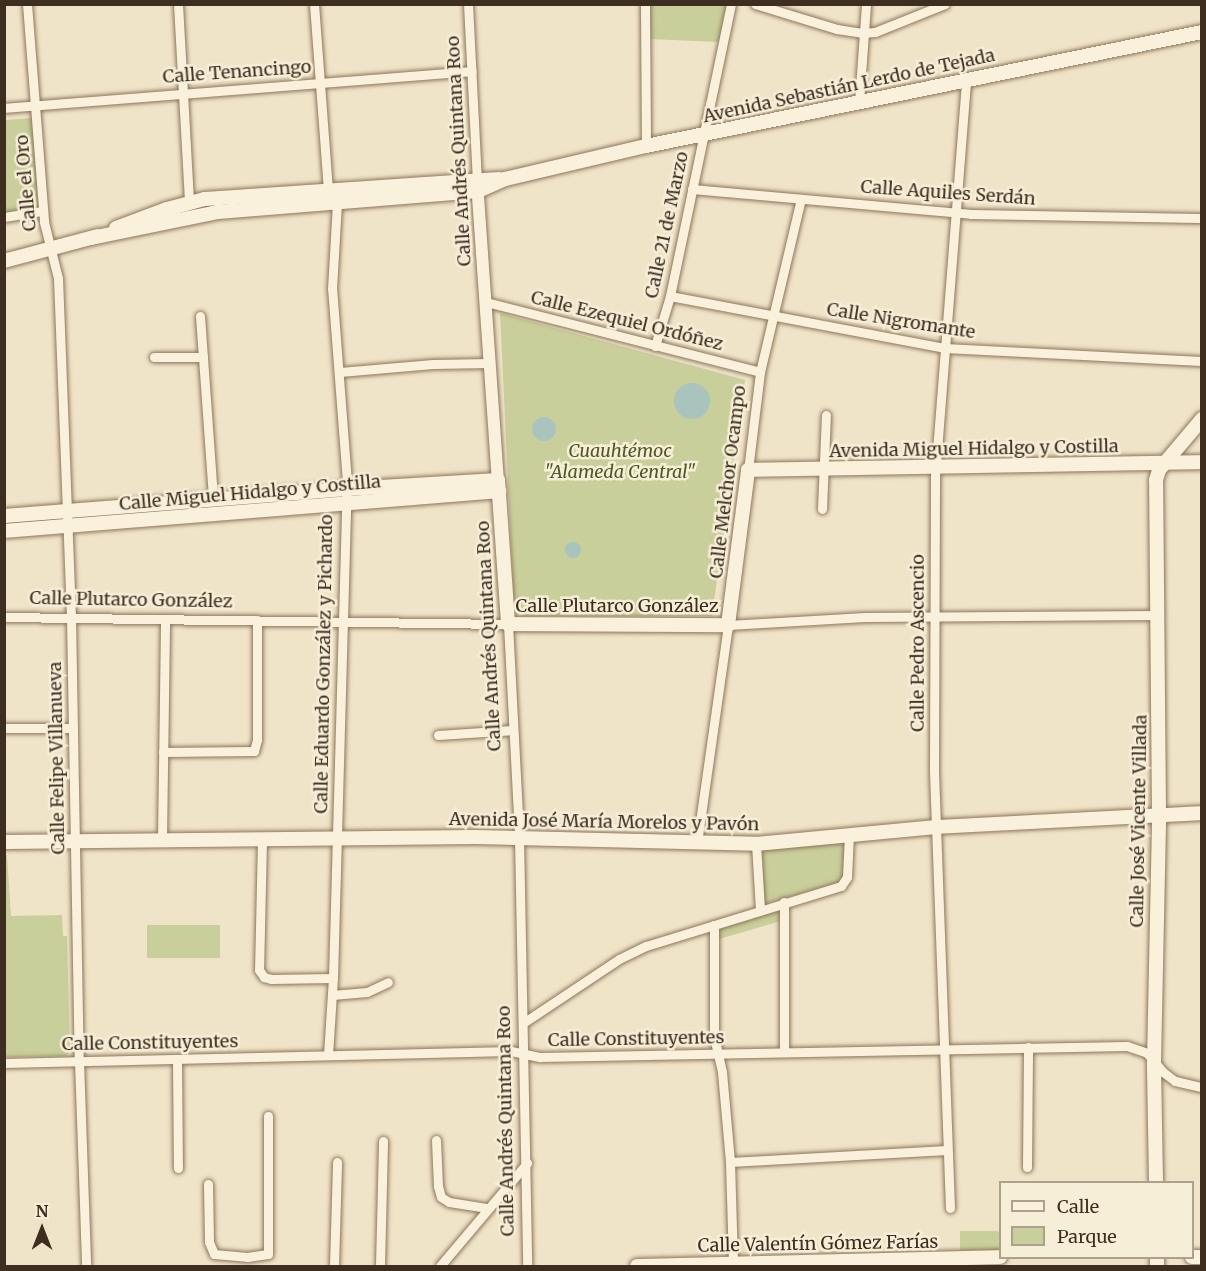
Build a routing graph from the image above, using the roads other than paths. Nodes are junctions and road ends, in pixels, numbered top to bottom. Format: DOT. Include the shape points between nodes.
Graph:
graph roads {
  1 [pos="27,4"];
  2 [pos="178,4"];
  3 [pos="314,4"];
  4 [pos="468,4"];
  5 [pos="645,4"];
  6 [pos="731,4"];
  7 [pos="755,4"];
  8 [pos="866,4"];
  9 [pos="945,4"];
  10 [pos="1202,32"];
  11 [pos="862,33"];
  12 [pos="472,71"];
  13 [pos="966,80"];
  14 [pos="320,83"];
  15 [pos="183,92"];
  16 [pos="860,102"];
  17 [pos="36,105"];
  18 [pos="4,108"];
  19 [pos="703,135"];
  20 [pos="646,146"];
  21 [pos="477,185"];
  22 [pos="693,189"];
  23 [pos="328,190"];
  24 [pos="801,198"];
  25 [pos="189,202"];
  26 [pos="337,203"];
  27 [pos="44,211"];
  28 [pos="956,213"];
  29 [pos="4,217"];
  30 [pos="1202,218"];
  31 [pos="91,238"];
  32 [pos="51,250"];
  33 [pos="4,261"];
  34 [pos="670,296"];
  35 [pos="486,302"];
  36 [pos="771,315"];
  37 [pos="200,316"];
  38 [pos="655,346"];
  39 [pos="944,348"];
  40 [pos="154,357"];
  41 [pos="203,357"];
  42 [pos="1202,361"];
  43 [pos="490,363"];
  44 [pos="340,372"];
  45 [pos="760,372"];
  46 [pos="826,415"];
  47 [pos="1202,419"];
  48 [pos="1202,462"];
  49 [pos="1166,463"];
  50 [pos="935,467"];
  51 [pos="748,470"];
  52 [pos="824,470"];
  53 [pos="498,485"];
  54 [pos="347,489"];
  55 [pos="213,499"];
  56 [pos="345,503"];
  57 [pos="822,509"];
  58 [pos="67,511"];
  59 [pos="4,516"];
  60 [pos="68,526"];
  61 [pos="4,531"];
  62 [pos="1158,615"];
  63 [pos="935,616"];
  64 [pos="4,617"];
  65 [pos="71,617"];
  66 [pos="165,619"];
  67 [pos="258,620"];
  68 [pos="343,621"];
  69 [pos="508,624"];
  70 [pos="728,625"];
  71 [pos="4,728"];
  72 [pos="73,728"];
  73 [pos="513,730"];
  74 [pos="438,735"];
  75 [pos="163,752"];
  76 [pos="1202,813"];
  77 [pos="1159,814"];
  78 [pos="936,827"];
  79 [pos="849,834"];
  80 [pos="519,837"];
  81 [pos="336,839"];
  82 [pos="75,840"];
  83 [pos="162,840"];
  84 [pos="262,840"];
  85 [pos="4,842"];
  86 [pos="697,843"];
  87 [pos="756,844"];
  88 [pos="784,902"];
  89 [pos="760,909"];
  90 [pos="714,925"];
  91 [pos="333,978"];
  92 [pos="388,982"];
  93 [pos="332,995"];
  94 [pos="523,1023"];
  95 [pos="1028,1047"];
  96 [pos="944,1048"];
  97 [pos="784,1052"];
  98 [pos="524,1053"];
  99 [pos="717,1054"];
  100 [pos="328,1055"];
  101 [pos="177,1059"];
  102 [pos="79,1061"];
  103 [pos="1154,1062"];
  104 [pos="4,1063"];
  105 [pos="1202,1087"];
  106 [pos="268,1116"];
  107 [pos="436,1140"];
  108 [pos="382,1141"];
  109 [pos="947,1150"];
  110 [pos="337,1162"];
  111 [pos="730,1162"];
  112 [pos="527,1163"];
  113 [pos="1027,1167"];
  114 [pos="178,1168"];
  115 [pos="1156,1181"];
  116 [pos="208,1184"];
  117 [pos="488,1208"];
  118 [pos="950,1208"];
  119 [pos="999,1257"];
  120 [pos="247,1262"];
  121 [pos="733,1265"];
  122 [pos="86,1266"];
  123 [pos="334,1266"];
  124 [pos="380,1266"];
  125 [pos="440,1266"];
  126 [pos="527,1266"];
  127 [pos="637,1266"];
  1 -- 17 [label="street, Calle el Oro"];
  2 -- 15 [label="street"];
  3 -- 14 [label="street"];
  4 -- 12 [label="street, Calle Andrés Quintana Roo"];
  5 -- 20 [label="street"];
  6 -- 19 [label="street, Calle 21 de Marzo"];
  7 -- 11 [label="street"];
  8 -- 11 [label="street"];
  9 -- 11 [label="street" via="875,32"];
  10 -- 13 [label="main road, Avenida Sebastián Lerdo de Tejada"];
  11 -- 16 [label="street"];
  12 -- 14 [label="street, Calle Tenancingo"];
  12 -- 21 [label="street, Calle Andrés Quintana Roo"];
  13 -- 16 [label="main road, Avenida Sebastián Lerdo de Tejada"];
  13 -- 28 [label="street, Calle Pedro Ascencio"];
  14 -- 15 [label="street, Calle Tenancingo"];
  14 -- 23 [label="street"];
  15 -- 17 [label="street, Calle Tenancingo"];
  15 -- 25 [label="street"];
  16 -- 19 [label="main road, Avenida Sebastián Lerdo de Tejada"];
  17 -- 18 [label="street, Calle Tenancingo"];
  17 -- 27 [label="street, Calle el Oro"];
  19 -- 20 [label="main road, Avenida Sebastián Lerdo de Tejada"];
  19 -- 22 [label="street, Calle 21 de Marzo"];
  20 -- 21 [label="main road, Avenida Sebastián Lerdo de Tejada"];
  21 -- 23 [label="main road, Avenida Sebastián Lerdo de Tejada"];
  21 -- 26 [label="main road, Avenida Sebastián Lerdo de Tejada"];
  21 -- 35 [label="street, Calle Andrés Quintana Roo"];
  22 -- 24 [label="street, Calle Aquiles Serdán"];
  22 -- 34 [label="street, Calle 21 de Marzo"];
  23 -- 25 [label="main road, Avenida Sebastián Lerdo de Tejada"];
  24 -- 28 [label="street, Calle Aquiles Serdán"];
  24 -- 36 [label="street, Calle Melchor Ocampo"];
  25 -- 31 [label="main road, Avenida Sebastián Lerdo de Tejada"];
  26 -- 31 [label="main road, Avenida Sebastián Lerdo de Tejada" via="202,214"];
  26 -- 44 [label="street, Calle Eduardo González y Pichardo" via="332,280"];
  27 -- 29 [label="street"];
  27 -- 32 [label="street, Calle el Oro"];
  28 -- 30 [label="street, Calle Aquiles Serdán"];
  28 -- 39 [label="street, Calle Pedro Ascencio"];
  31 -- 32 [label="main road, Avenida Sebastián Lerdo de Tejada"];
  32 -- 33 [label="main road, Avenida Sebastián Lerdo de Tejada"];
  32 -- 58 [label="street, Calle Felipe Villanueva" via="58,279"];
  34 -- 36 [label="street, Calle Nigromante"];
  34 -- 38 [label="street, Calle 21 de Marzo"];
  35 -- 38 [label="street, Calle Ezequiel Ordóñez"];
  35 -- 43 [label="street, Calle Andrés Quintana Roo"];
  36 -- 39 [label="street, Calle Nigromante"];
  36 -- 45 [label="street, Calle Melchor Ocampo"];
  37 -- 41 [label="street"];
  38 -- 45 [label="street, Calle Ezequiel Ordóñez"];
  39 -- 42 [label="street, Calle Nigromante"];
  39 -- 50 [label="street, Calle Pedro Ascencio"];
  40 -- 41 [label="street"];
  41 -- 55 [label="street"];
  43 -- 44 [label="street"];
  43 -- 53 [label="street, Calle Andrés Quintana Roo"];
  44 -- 54 [label="street, Calle Eduardo González y Pichardo"];
  45 -- 51 [label="street, Calle Melchor Ocampo"];
  46 -- 52 [label="street"];
  47 -- 49 [label="main road, Calle José Vicente Villada"];
  48 -- 49 [label="main road, Avenida Miguel Hidalgo y Costilla"];
  49 -- 50 [label="main road, Avenida Miguel Hidalgo y Costilla"];
  49 -- 62 [label="main road, Calle José Vicente Villada" via="1156,480"];
  50 -- 52 [label="main road, Avenida Miguel Hidalgo y Costilla"];
  50 -- 63 [label="street, Calle Pedro Ascencio"];
  51 -- 52 [label="main road, Avenida Miguel Hidalgo y Costilla"];
  51 -- 70 [label="main road, Calle Melchor Ocampo"];
  52 -- 57 [label="street"];
  53 -- 54 [label="main road, Calle Miguel Hidalgo y Costilla"];
  53 -- 56 [label="main road, Calle Miguel Hidalgo y Costilla"];
  53 -- 69 [label="main road, Calle Andrés Quintana Roo"];
  54 -- 55 [label="main road, Calle Miguel Hidalgo y Costilla"];
  54 -- 56 [label="street, Calle Eduardo González y Pichardo"];
  55 -- 58 [label="main road, Calle Miguel Hidalgo y Costilla"];
  56 -- 60 [label="main road, Calle Miguel Hidalgo y Costilla"];
  56 -- 68 [label="street, Calle Eduardo González y Pichardo"];
  58 -- 59 [label="main road, Calle Miguel Hidalgo y Costilla"];
  58 -- 60 [label="street, Calle Felipe Villanueva"];
  60 -- 61 [label="main road, Calle Miguel Hidalgo y Costilla"];
  60 -- 65 [label="street, Calle Felipe Villanueva"];
  62 -- 63 [label="street, Calle Plutarco González"];
  62 -- 77 [label="main road, Calle José Vicente Villada"];
  63 -- 70 [label="street, Calle Plutarco González"];
  63 -- 78 [label="street, Calle Pedro Ascencio"];
  64 -- 65 [label="street, Calle Plutarco González"];
  65 -- 66 [label="street, Calle Plutarco González"];
  65 -- 72 [label="street, Calle Felipe Villanueva"];
  66 -- 67 [label="street, Calle Plutarco González"];
  66 -- 75 [label="street"];
  67 -- 68 [label="street, Calle Plutarco González"];
  67 -- 75 [label="street" via="256,748 249,753"];
  68 -- 69 [label="street, Calle Plutarco González"];
  68 -- 81 [label="street, Calle Eduardo González y Pichardo"];
  69 -- 70 [label="main road, Calle Plutarco González"];
  69 -- 73 [label="street, Calle Andrés Quintana Roo"];
  70 -- 86 [label="street, Calle Melchor Ocampo"];
  71 -- 72 [label="street"];
  72 -- 82 [label="street, Calle Felipe Villanueva"];
  73 -- 74 [label="street"];
  73 -- 80 [label="street, Calle Andrés Quintana Roo"];
  75 -- 83 [label="street"];
  76 -- 77 [label="main road, Avenida José María Morelos y Pavón"];
  77 -- 78 [label="main road, Avenida José María Morelos y Pavón"];
  77 -- 103 [label="main road, Calle José Vicente Villada"];
  78 -- 79 [label="main road, Avenida José María Morelos y Pavón"];
  78 -- 96 [label="street, Calle Pedro Ascencio"];
  79 -- 87 [label="main road, Avenida José María Morelos y Pavón"];
  79 -- 88 [label="street" via="847,878 843,884"];
  80 -- 81 [label="main road, Avenida José María Morelos y Pavón"];
  80 -- 86 [label="main road, Avenida José María Morelos y Pavón"];
  80 -- 94 [label="street, Calle Andrés Quintana Roo"];
  81 -- 84 [label="main road, Avenida José María Morelos y Pavón"];
  81 -- 91 [label="street, Calle Eduardo González y Pichardo"];
  82 -- 83 [label="main road, Avenida José María Morelos y Pavón"];
  82 -- 85 [label="main road, Avenida José María Morelos y Pavón"];
  82 -- 102 [label="street, Calle Felipe Villanueva"];
  83 -- 84 [label="main road, Avenida José María Morelos y Pavón"];
  84 -- 91 [label="street" via="259,970 271,979"];
  86 -- 87 [label="main road, Avenida José María Morelos y Pavón"];
  87 -- 89 [label="street"];
  88 -- 89 [label="street"];
  88 -- 97 [label="street"];
  89 -- 90 [label="street"];
  90 -- 94 [label="street" via="619,959"];
  90 -- 99 [label="street"];
  91 -- 93 [label="street, Calle Eduardo González y Pichardo"];
  92 -- 93 [label="street" via="367,992"];
  93 -- 100 [label="street, Calle Eduardo González y Pichardo"];
  94 -- 98 [label="street, Calle Andrés Quintana Roo"];
  95 -- 96 [label="street, Calle Constituyentes"];
  95 -- 103 [label="street, Calle Constituyentes" via="1127,1046 1141,1049"];
  95 -- 113 [label="street"];
  96 -- 97 [label="street, Calle Constituyentes"];
  96 -- 109 [label="street, Calle Pedro Ascencio"];
  97 -- 99 [label="street, Calle Constituyentes"];
  98 -- 99 [label="street, Calle Constituyentes" via="540,1057"];
  98 -- 100 [label="street, Calle Constituyentes"];
  98 -- 112 [label="street, Calle Andrés Quintana Roo"];
  99 -- 111 [label="street"];
  100 -- 101 [label="street, Calle Constituyentes"];
  101 -- 102 [label="street, Calle Constituyentes"];
  101 -- 114 [label="street"];
  102 -- 104 [label="street, Calle Constituyentes"];
  102 -- 122 [label="street, Calle Felipe Villanueva"];
  103 -- 105 [label="street, Calle Constituyentes" via="1175,1081"];
  103 -- 115 [label="main road, Calle José Vicente Villada"];
  106 -- 120 [label="street" via="270,1250 265,1256"];
  107 -- 117 [label="street" via="441,1197 449,1202"];
  108 -- 124 [label="street"];
  109 -- 111 [label="street"];
  109 -- 118 [label="street, Calle Pedro Ascencio"];
  110 -- 123 [label="street"];
  111 -- 121 [label="street"];
  112 -- 117 [label="street"];
  112 -- 126 [label="street, Calle Andrés Quintana Roo"];
  116 -- 120 [label="street" via="212,1251"];
  117 -- 125 [label="street"];
  119 -- 121 [label="main road, Calle Valentín Gómez Farías"];
  121 -- 127 [label="main road, Calle Valentín Gómez Farías"];
}
